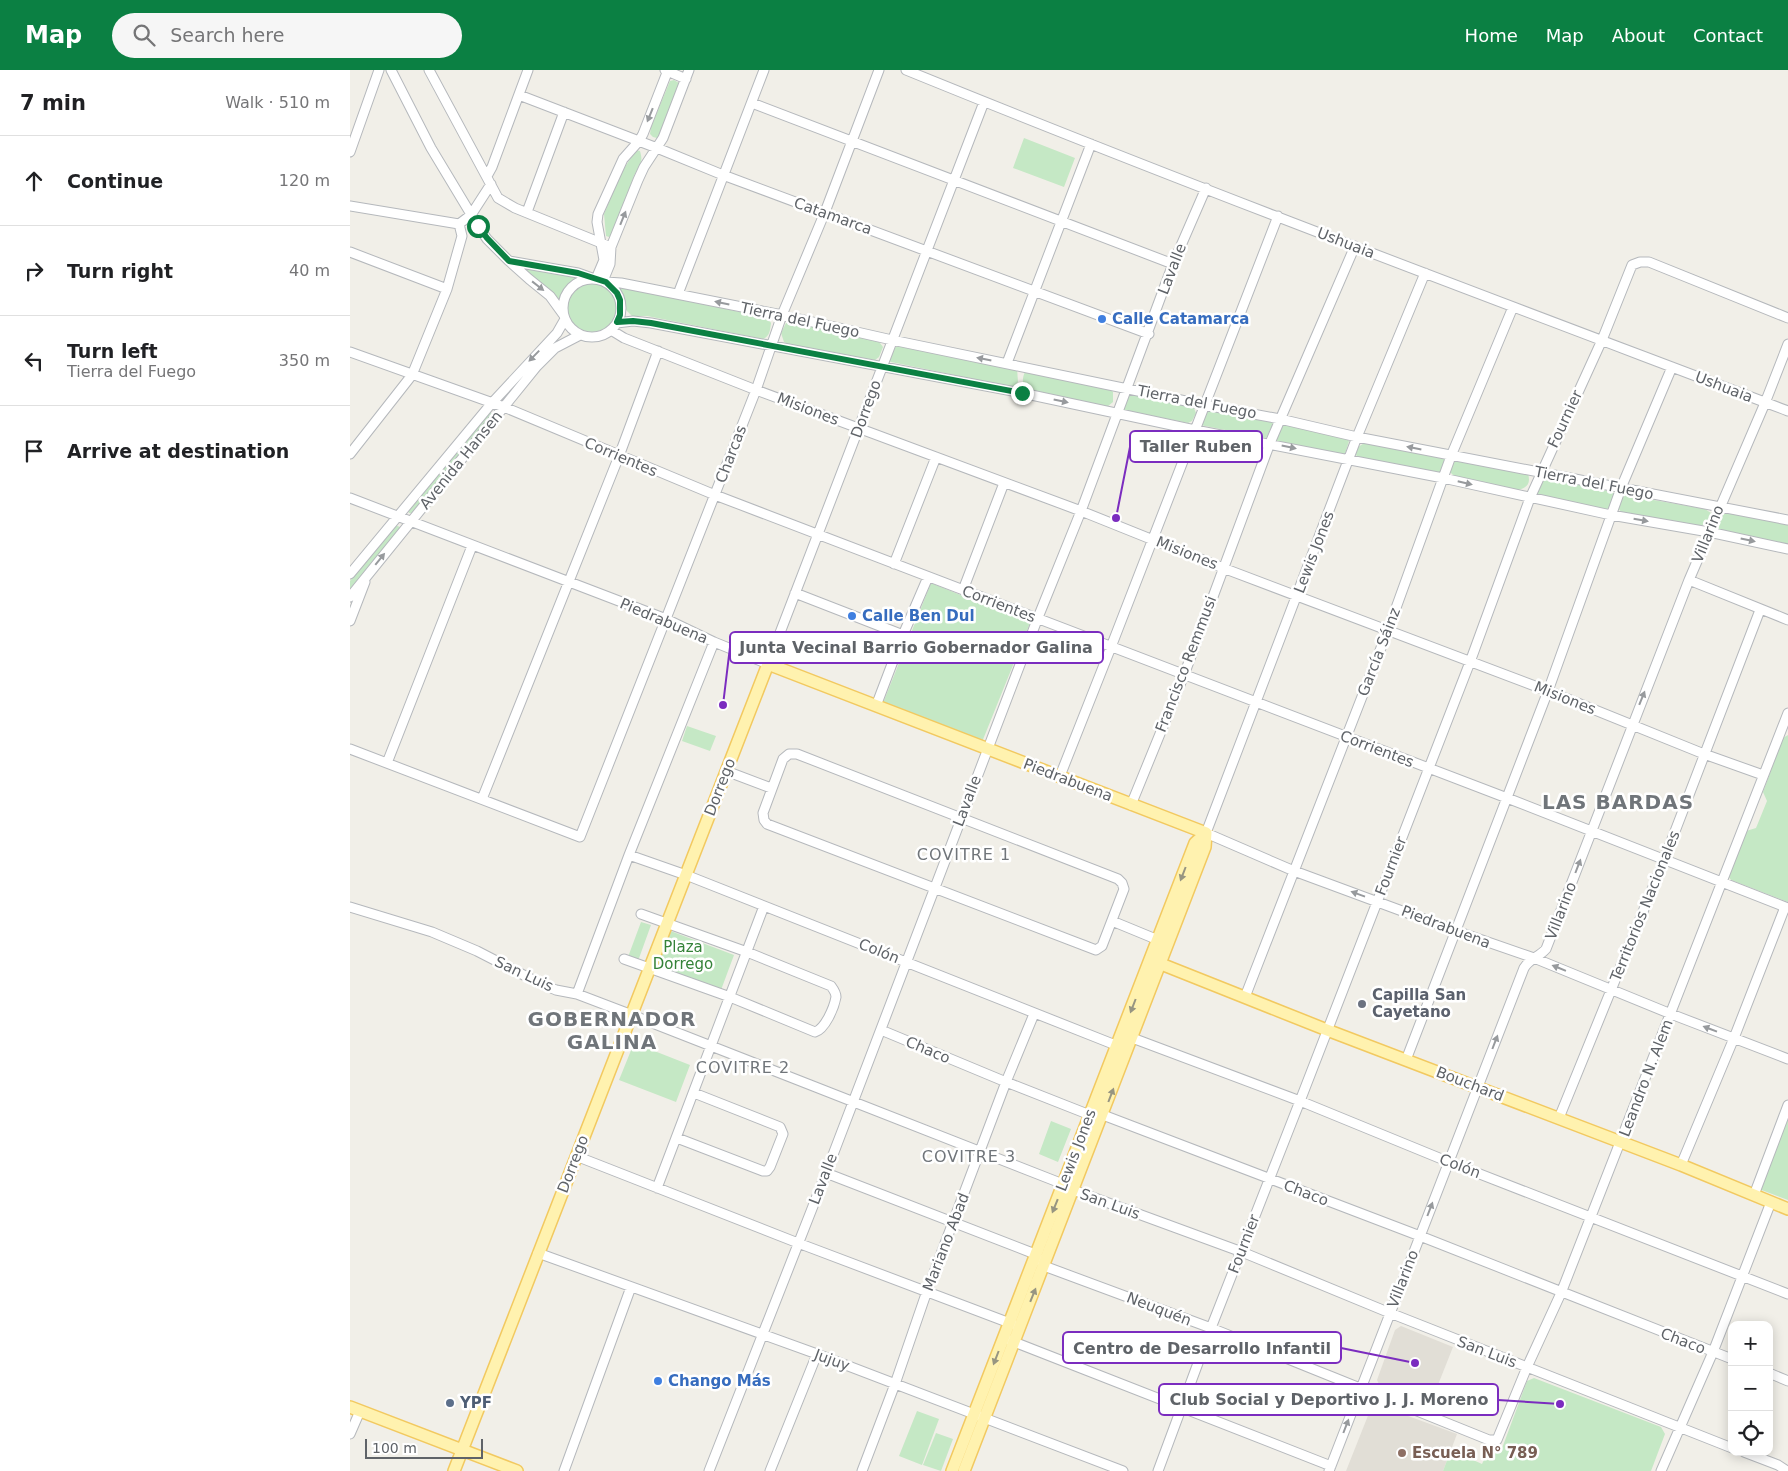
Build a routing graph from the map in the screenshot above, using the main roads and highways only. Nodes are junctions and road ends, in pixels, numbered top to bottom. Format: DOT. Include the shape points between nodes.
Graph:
graph roads {
  1 [pos="768,664"];
  2 [pos="1206,832"];
  3 [pos="1156,962"];
  4 [pos="1122,1048"];
  5 [pos="1068,1187"];
  6 [pos="1788,1209"];
  7 [pos="1015,1325"];
  8 [pos="354,1407"];
  9 [pos="979,1416"];
  10 [pos="463,1449"];
  11 [pos="454,1471"];
  12 [pos="517,1471"];
  13 [pos="952,1471"];
  14 [pos="964,1471"];
  1 -- 2 [label="main road, Piedrabuena"];
  1 -- 10 [label="main road, Dorrego"];
  2 -- 3 [label="main road, Lewis Jones" via="1205,847"];
  3 -- 4 [label="main road, Lewis Jones"];
  3 -- 6 [label="main road, Bouchard"];
  4 -- 5 [label="main road, Lewis Jones" via="1090,1115"];
  5 -- 4 [label="main road, Lewis Jones, one-way" via="1103,1115"];
  7 -- 5 [label="main road, Lewis Jones, one-way" via="1044,1266"];
  5 -- 7 [label="main road, Lewis Jones, one-way" via="1035,1254"];
  7 -- 9 [label="main road, Lewis Jones"];
  8 -- 10 [label="main road"];
  9 -- 13 [label="main road, Lewis Jones"];
  9 -- 14 [label="main road, Lewis Jones"];
  10 -- 11 [label="main road, Dorrego"];
  10 -- 12 [label="main road"];
}
